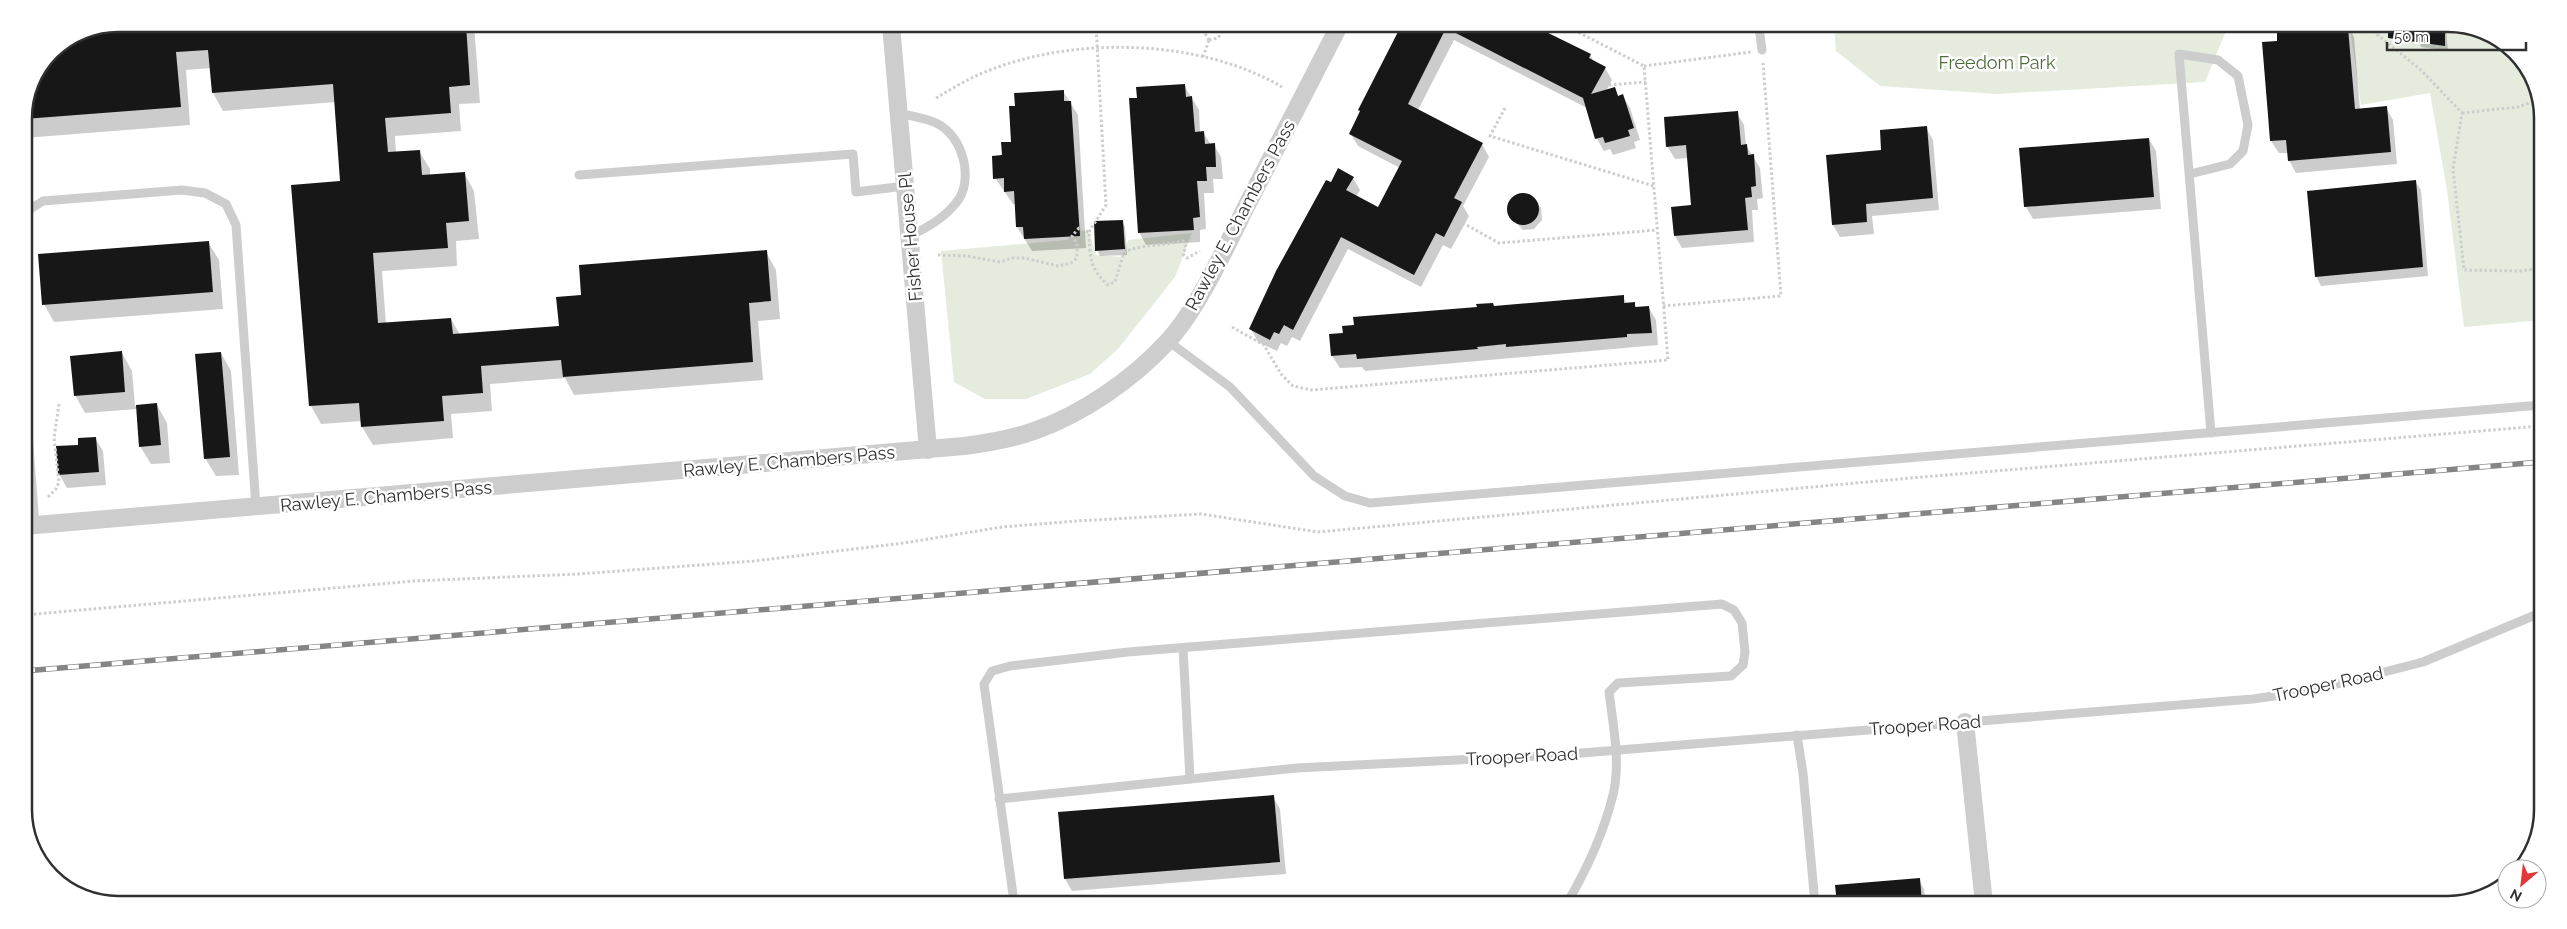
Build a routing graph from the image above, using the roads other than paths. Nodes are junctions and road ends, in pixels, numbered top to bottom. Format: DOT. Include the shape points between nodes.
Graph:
graph roads {
  1 [pos="892,32"];
  2 [pos="1336,32"];
  3 [pos="1760,32"];
  4 [pos="1762,50"];
  5 [pos="899,113"];
  6 [pos="2190,174"];
  7 [pos="579,175"];
  8 [pos="905,186"];
  9 [pos="32,208"];
  10 [pos="910,236"];
  11 [pos="1168,341"];
  12 [pos="2534,406"];
  13 [pos="2211,433"];
  14 [pos="928,450"];
  15 [pos="256,507"];
  16 [pos="33,526"];
  17 [pos="2534,616"];
  18 [pos="1183,648"];
  19 [pos="1966,722"];
  20 [pos="1797,735"];
  21 [pos="1616,750"];
  22 [pos="1190,779"];
  23 [pos="999,799"];
  24 [pos="1013,896"];
  25 [pos="1571,896"];
  26 [pos="1814,896"];
  27 [pos="1983,896"];
  1 -- 5 [label="street, Fisher House Pl"];
  2 -- 11 [label="street, Rawley E. Chambers Pass" via="1208,281"];
  3 -- 4 [label="lane"];
  5 -- 8 [label="street, Fisher House Pl"];
  5 -- 10 [label="lane" via="938,123 959,144 966,172 958,201 938,222"];
  6 -- 6 [label="lane" via="2184,103 2179,54 2218,60 2238,76 2248,125 2243,151 2230,164"];
  6 -- 13 [label="lane"];
  7 -- 8 [label="lane" via="853,154 856,192"];
  8 -- 10 [label="street, Fisher House Pl"];
  9 -- 15 [label="lane" via="43,201 182,190 205,193 226,204 236,225"];
  10 -- 14 [label="street, Fisher House Pl"];
  11 -- 13 [label="lane" via="1230,387 1314,476 1345,496 1370,503"];
  11 -- 14 [label="street, Rawley E. Chambers Pass" via="1106,393 1068,416 1034,431 1001,440"];
  12 -- 13 [label="lane"];
  14 -- 15 [label="street, Rawley E. Chambers Pass"];
  15 -- 16 [label="street, Rawley E. Chambers Pass"];
  17 -- 19 [label="lane, Trooper Road" via="2424,662 2314,690 2253,699"];
  18 -- 21 [label="lane" via="1722,604 1734,610 1742,623 1746,652 1743,665 1731,676 1618,683 1609,692"];
  18 -- 22 [label="lane"];
  18 -- 23 [label="lane" via="1010,666 992,671 984,684"];
  19 -- 20 [label="lane, Trooper Road"];
  19 -- 27 [label="street"];
  20 -- 21 [label="lane, Trooper Road"];
  20 -- 26 [label="lane"];
  21 -- 22 [label="lane, Trooper Road" via="1297,768"];
  21 -- 25 [label="lane" via="1613,794 1586,872"];
  22 -- 23 [label="lane, Trooper Road"];
  23 -- 24 [label="lane"];
}
